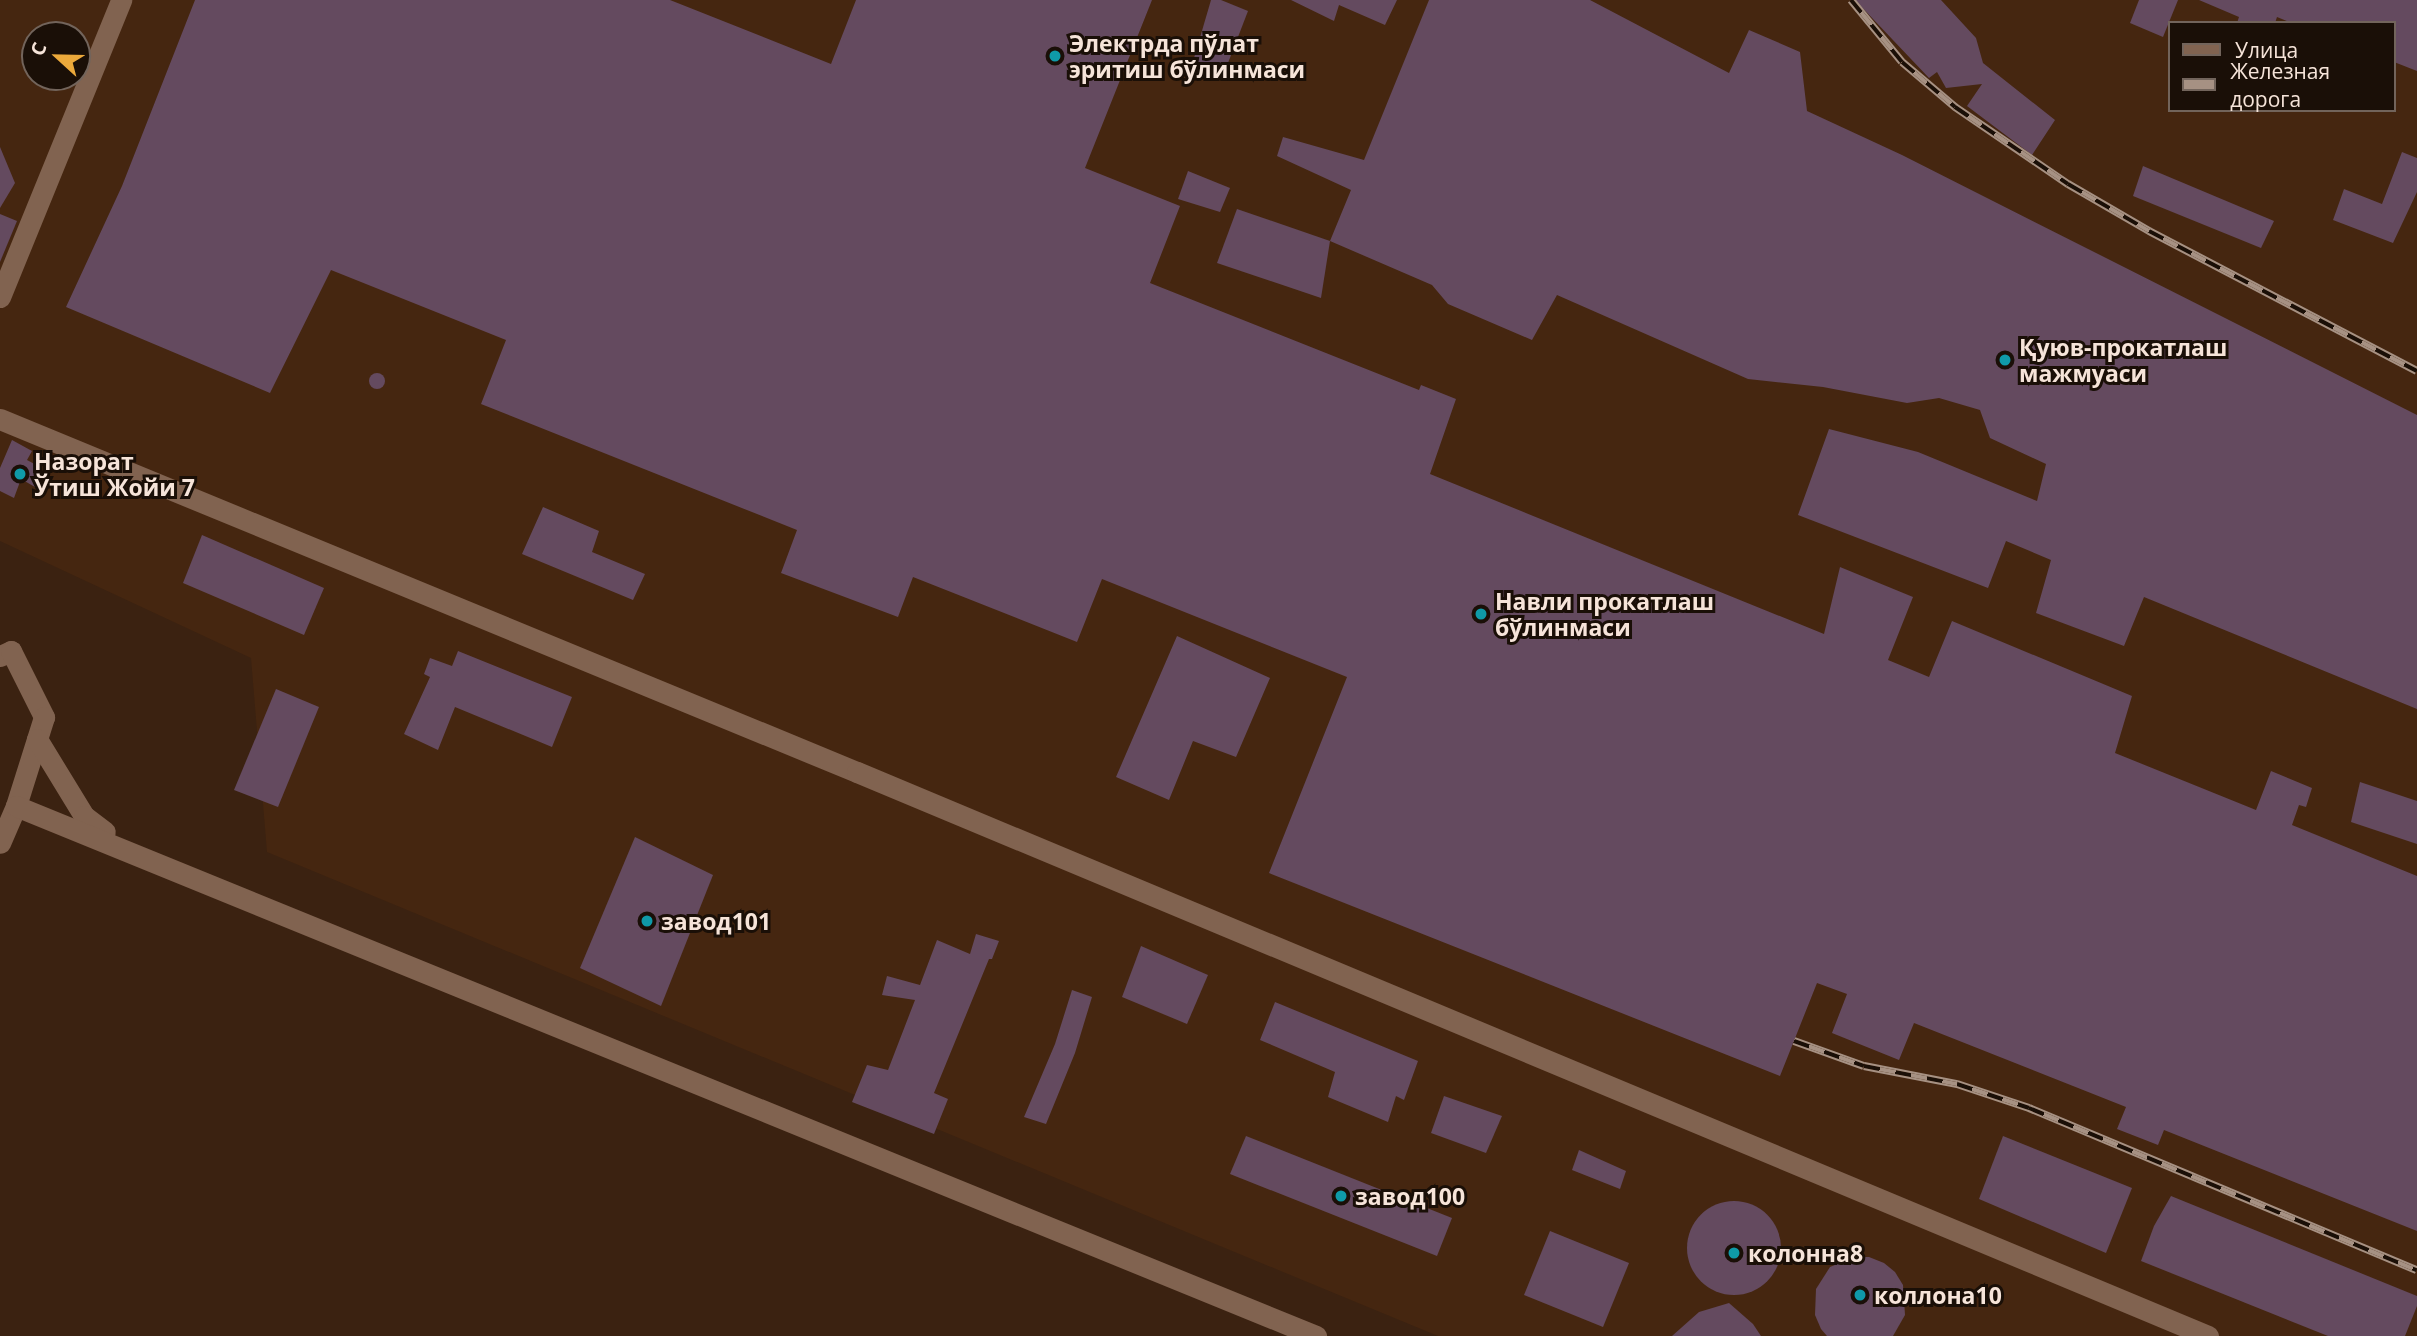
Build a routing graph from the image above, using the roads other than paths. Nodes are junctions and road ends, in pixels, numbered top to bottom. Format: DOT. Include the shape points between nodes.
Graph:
graph roads {
  1 [pos="121,0"];
  2 [pos="0,297"];
  3 [pos="0,419"];
  4 [pos="0,656"];
  5 [pos="37,739"];
  6 [pos="16,806"];
  7 [pos="0,843"];
  8 [pos="126,849"];
  9 [pos="1316,1336"];
  10 [pos="2208,1336"];
  1 -- 2 [label="street"];
  3 -- 10 [label="street"];
  4 -- 5 [label="street" via="11,651 44,717"];
  5 -- 6 [label="street"];
  5 -- 8 [label="street" via="84,816"];
  6 -- 7 [label="street"];
  6 -- 8 [label="street"];
  8 -- 9 [label="street"];
}
